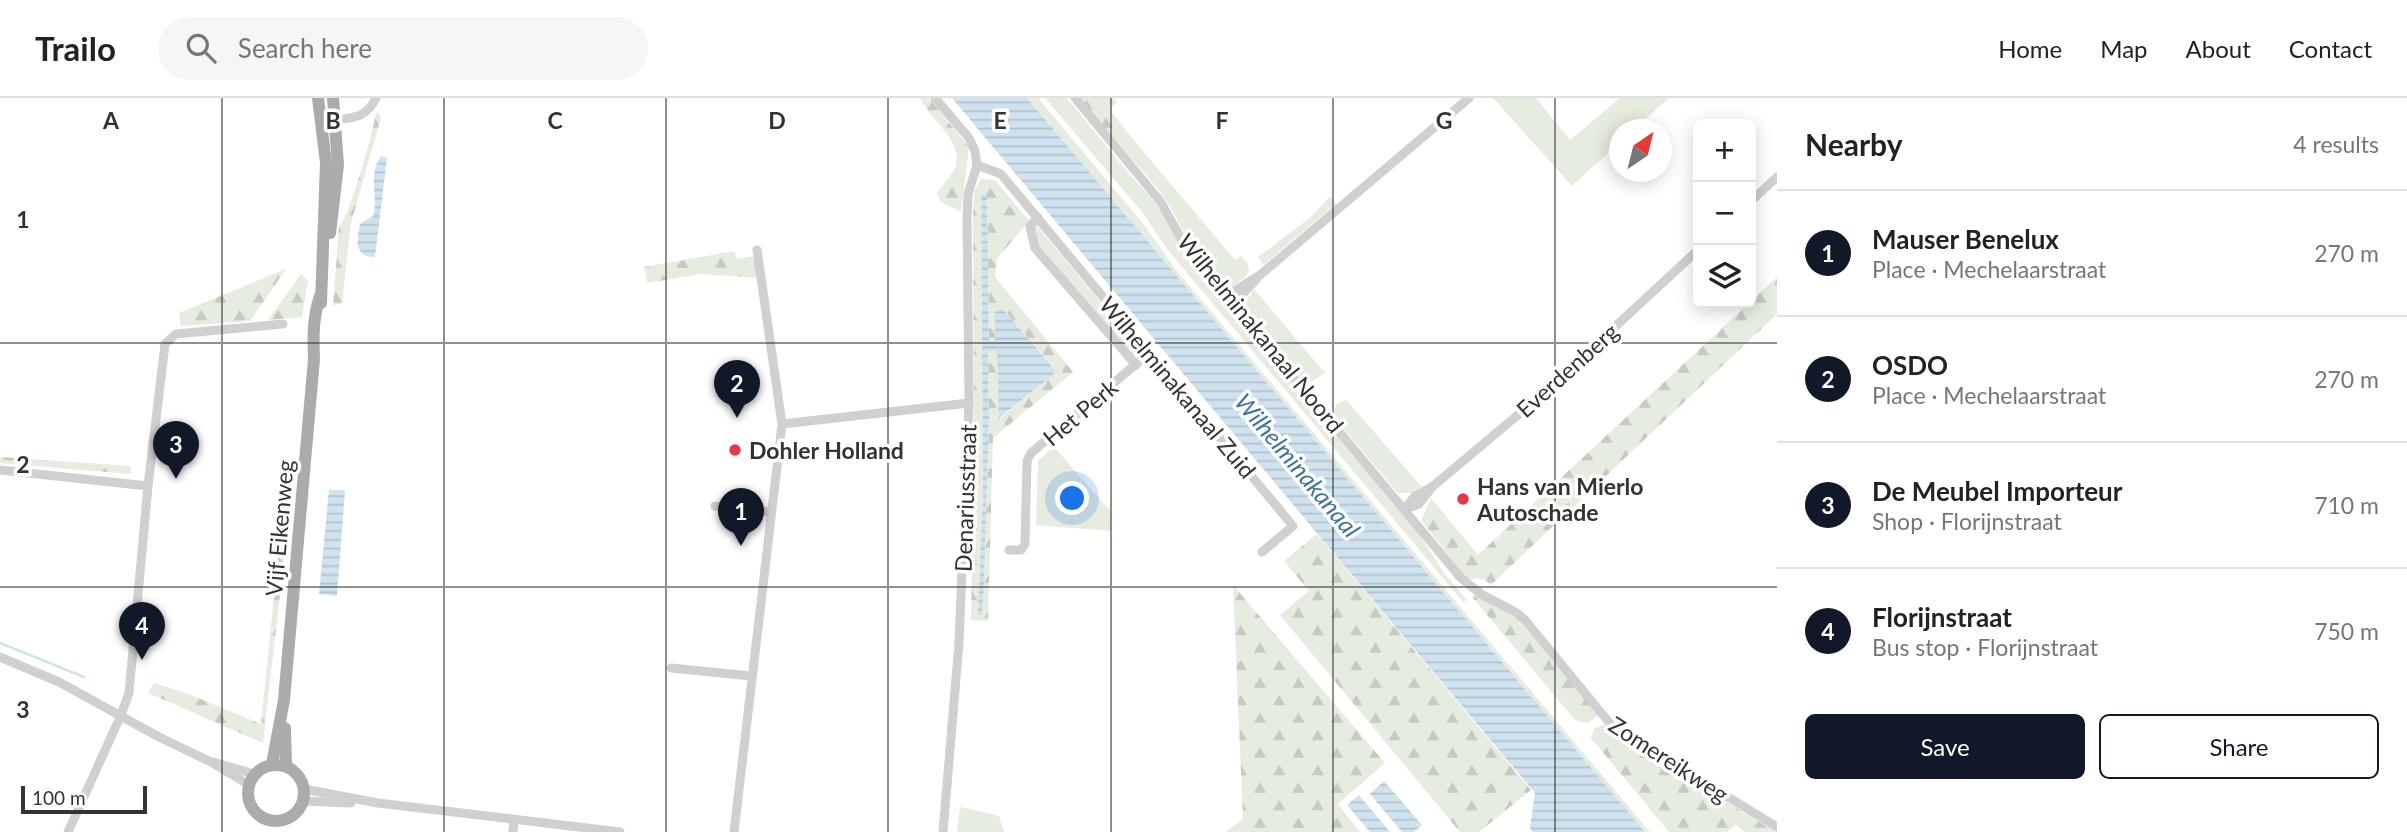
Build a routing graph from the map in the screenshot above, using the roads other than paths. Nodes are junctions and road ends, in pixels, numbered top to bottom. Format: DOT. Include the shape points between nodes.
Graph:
graph roads {
  1 [pos="318,98"];
  2 [pos="333,98"];
  3 [pos="376,98"];
  4 [pos="935,98"];
  5 [pos="1074,98"];
  6 [pos="1469,98"];
  7 [pos="336,120"];
  8 [pos="322,123"];
  9 [pos="976,165"];
  10 [pos="1777,177"];
  11 [pos="1756,196"];
  12 [pos="1038,217"];
  13 [pos="757,250"];
  14 [pos="1693,255"];
  15 [pos="323,263"];
  16 [pos="1260,275"];
  17 [pos="1226,296"];
  18 [pos="1233,305"];
  19 [pos="283,324"];
  20 [pos="1149,353"];
  21 [pos="1136,365"];
  22 [pos="969,403"];
  23 [pos="782,424"];
  24 [pos="0,470"];
  25 [pos="148,486"];
  26 [pos="715,506"];
  27 [pos="1405,509"];
  28 [pos="770,512"];
  29 [pos="1424,533"];
  30 [pos="1009,550"];
  31 [pos="1262,552"];
  32 [pos="0,657"];
  33 [pos="671,668"];
  34 [pos="751,676"];
  35 [pos="121,715"];
  36 [pos="279,765"];
  37 [pos="251,779"];
  38 [pos="304,795"];
  39 [pos="514,820"];
  40 [pos="268,826"];
  41 [pos="281,826"];
  42 [pos="1777,827"];
  43 [pos="550,828"];
  44 [pos="68,832"];
  45 [pos="513,832"];
  46 [pos="620,832"];
  47 [pos="734,832"];
  48 [pos="943,832"];
  1 -- 8 [label="main road, Vijf Eikenweg"];
  2 -- 7 [label="main road, Vijf Eikenweg"];
  3 -- 7 [label="street" via="360,116"];
  4 -- 9 [label="street" via="972,144"];
  5 -- 17 [label="street, Wilhelminakanaal Noord" via="1160,201 1182,240"];
  6 -- 16 [label="street"];
  7 -- 8 [label="street"];
  7 -- 15 [label="main road, Vijf Eikenweg" via="338,165"];
  8 -- 15 [label="main road, Vijf Eikenweg" via="326,163"];
  9 -- 12 [label="street, Wilhelminakanaal Zuid" via="1001,174"];
  9 -- 22 [label="street, Denariusstraat" via="967,217"];
  10 -- 11 [label="street"];
  12 -- 20 [label="street, Wilhelminakanaal Zuid"];
  12 -- 21 [label="street, Wilhelminakanaal Zuid" via="1030,226 1035,248"];
  13 -- 23 [label="street"];
  14 -- 27 [label="street, Everdenberg" via="1538,398 1432,487 1415,496"];
  15 -- 36 [label="main road, Vijf Eikenweg" via="323,311 314,359"];
  16 -- 17 [label="street"];
  16 -- 18 [label="street"];
  17 -- 18 [label="street, Wilhelminakanaal Noord"];
  18 -- 27 [label="street, Wilhelminakanaal Noord"];
  19 -- 25 [label="street" via="176,334 169,339"];
  20 -- 21 [label="street, Het Perk"];
  20 -- 31 [label="street, Wilhelminakanaal Zuid" via="1293,526"];
  21 -- 30 [label="street, Het Perk" via="1031,453 1025,544 1021,550"];
  22 -- 23 [label="street"];
  22 -- 48 [label="street, Denariusstraat" via="960,643"];
  23 -- 28 [label="street"];
  24 -- 25 [label="street"];
  25 -- 35 [label="street" via="129,693"];
  26 -- 28 [label="street"];
  27 -- 29 [label="street, Wilhelminakanaal Noord"];
  28 -- 34 [label="street"];
  29 -- 42 [label="street, Zomereikweg" via="1470,587 1525,620 1612,726"];
  32 -- 35 [label="street"];
  33 -- 34 [label="street"];
  34 -- 47 [label="street"];
  35 -- 37 [label="street"];
  35 -- 44 [label="street"];
  36 -- 37 [label="main road" via="265,766"];
  36 -- 38 [label="main road" via="298,775"];
  37 -- 40 [label="main road" via="248,799"];
  38 -- 39 [label="street"];
  38 -- 41 [label="main road"];
  39 -- 43 [label="street"];
  39 -- 45 [label="street"];
  40 -- 41 [label="main road"];
  43 -- 46 [label="street"];
}
